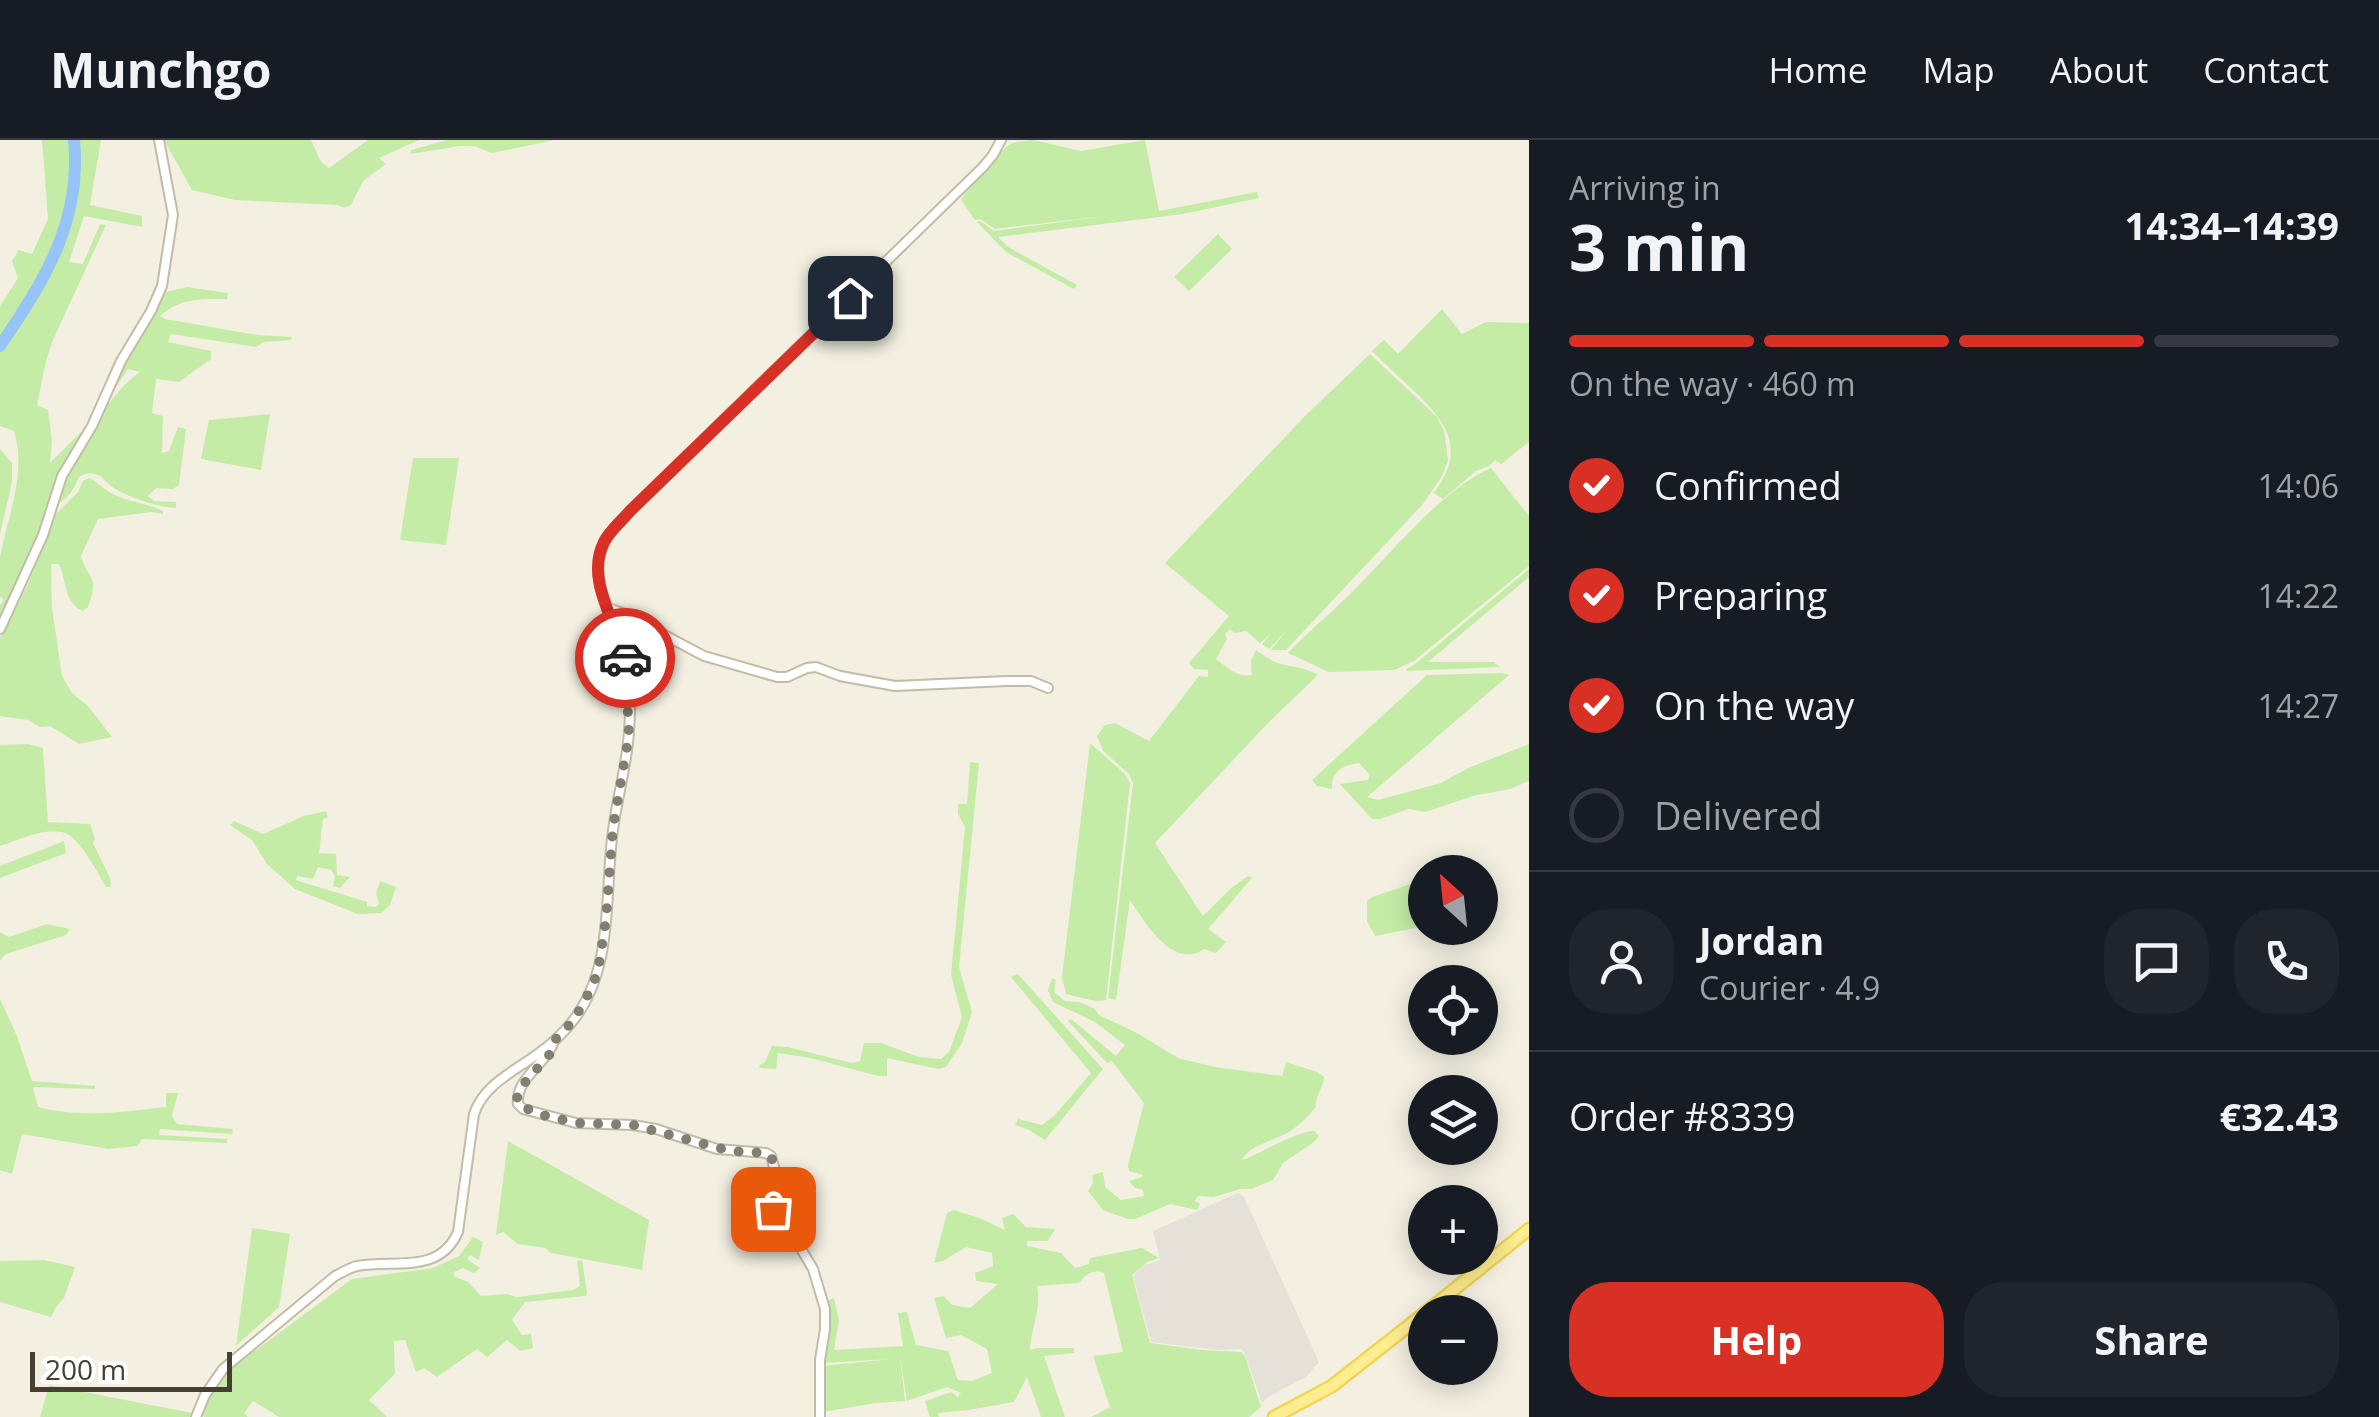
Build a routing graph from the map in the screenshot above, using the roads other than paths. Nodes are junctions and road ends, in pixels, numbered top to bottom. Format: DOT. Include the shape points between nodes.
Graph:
graph roads {
  1 [pos="159,140"];
  2 [pos="1001,140"];
  3 [pos="608,608"];
  4 [pos="0,629"];
  5 [pos="1048,688"];
  6 [pos="554,1041"];
  7 [pos="1529,1229"];
  8 [pos="1447,1295"];
  9 [pos="1408,1326"];
  10 [pos="196,1417"];
  11 [pos="820,1417"];
  12 [pos="1274,1417"];
  1 -- 4 [label="street" via="173,215 162,286 62,476"];
  2 -- 3 [label="street" via="983,167 610,533 598,570"];
  3 -- 5 [label="street" via="704,656 777,677 816,667 895,686 1007,680"];
  3 -- 6 [label="street" via="627,667 629,735 598,971 580,1011"];
  6 -- 10 [label="street" via="478,1103 452,1246 434,1258 354,1266 335,1276 223,1369"];
  6 -- 11 [label="street" via="518,1092 524,1108 771,1156 768,1199 813,1269 825,1309"];
  7 -- 8 [label="main road"];
  9 -- 12 [label="main road" via="1332,1386"];
}
